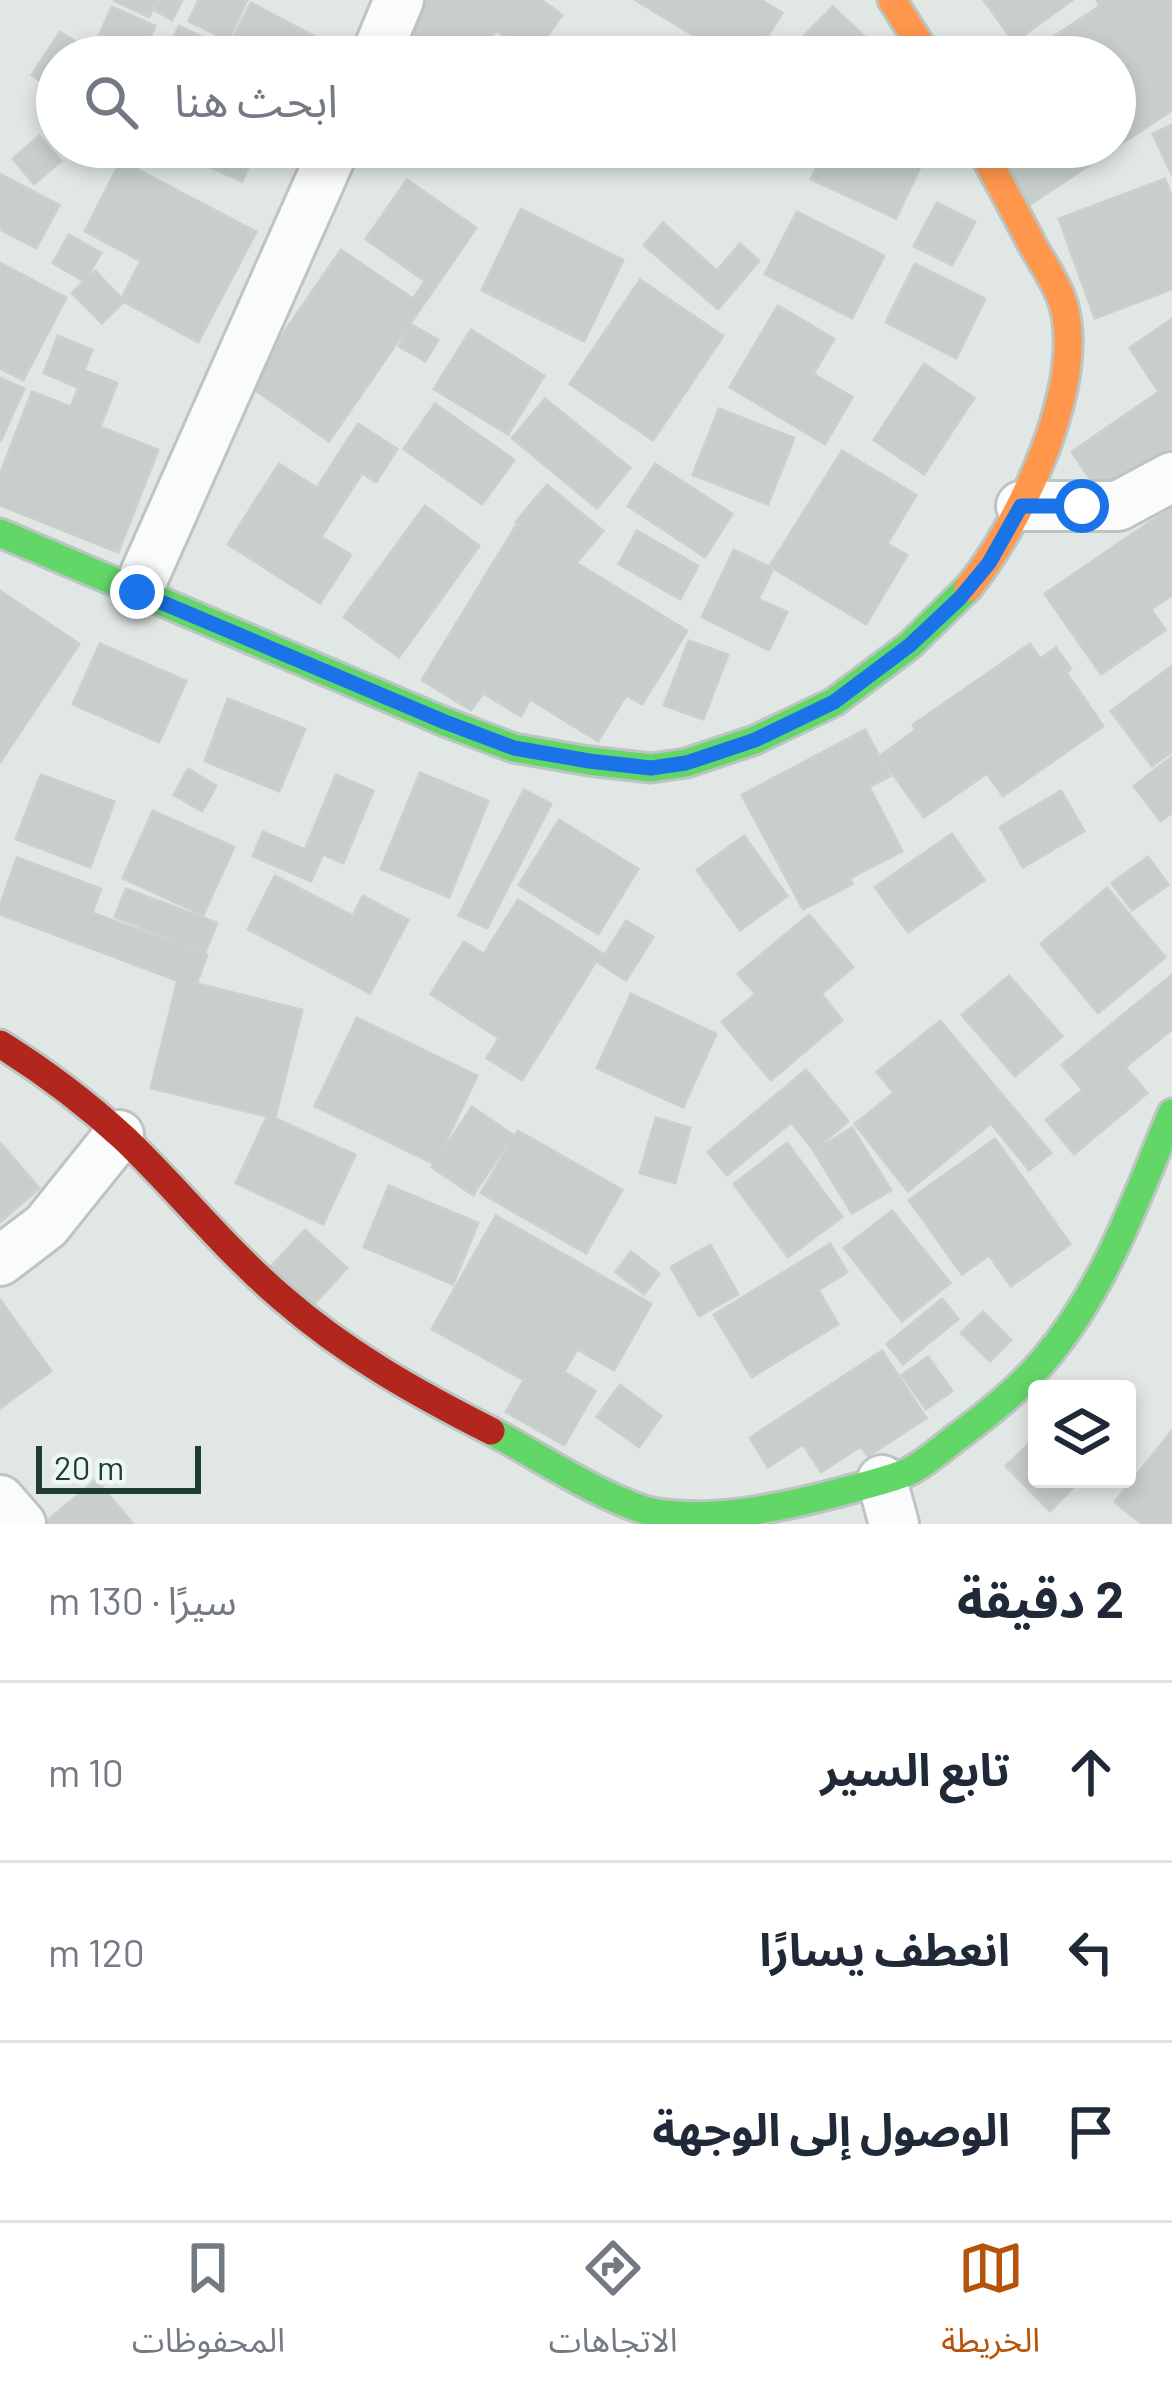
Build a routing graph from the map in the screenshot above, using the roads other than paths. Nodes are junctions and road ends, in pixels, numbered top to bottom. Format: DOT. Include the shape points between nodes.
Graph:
graph roads {
  1 [pos="399,0"];
  2 [pos="892,0"];
  3 [pos="384,36"];
  4 [pos="915,36"];
  5 [pos="326,168"];
  6 [pos="991,168"];
  7 [pos="1172,477"];
  8 [pos="1021,506"];
  9 [pos="0,533"];
  10 [pos="137,592"];
  11 [pos="0,1043"];
  12 [pos="1172,1113"];
  13 [pos="119,1135"];
  14 [pos="0,1261"];
  15 [pos="0,1500"];
  16 [pos="888,1502"];
  17 [pos="21,1524"];
  1 -- 3 [label="street"];
  2 -- 4 [label="street"];
  5 -- 10 [label="street"];
  6 -- 8 [label="street" via="1062,298 1068,343 1045,451"];
  7 -- 8 [label="street" via="1118,506"];
  8 -- 10 [label="street" via="960,598 834,702 755,740 651,768 514,748"];
  9 -- 10 [label="street"];
  11 -- 13 [label="street"];
  12 -- 16 [label="street" via="1103,1269 1054,1348"];
  13 -- 14 [label="street" via="46,1226"];
  13 -- 16 [label="street" via="319,1329 614,1496 658,1515 721,1520"];
  15 -- 17 [label="street"];
}
